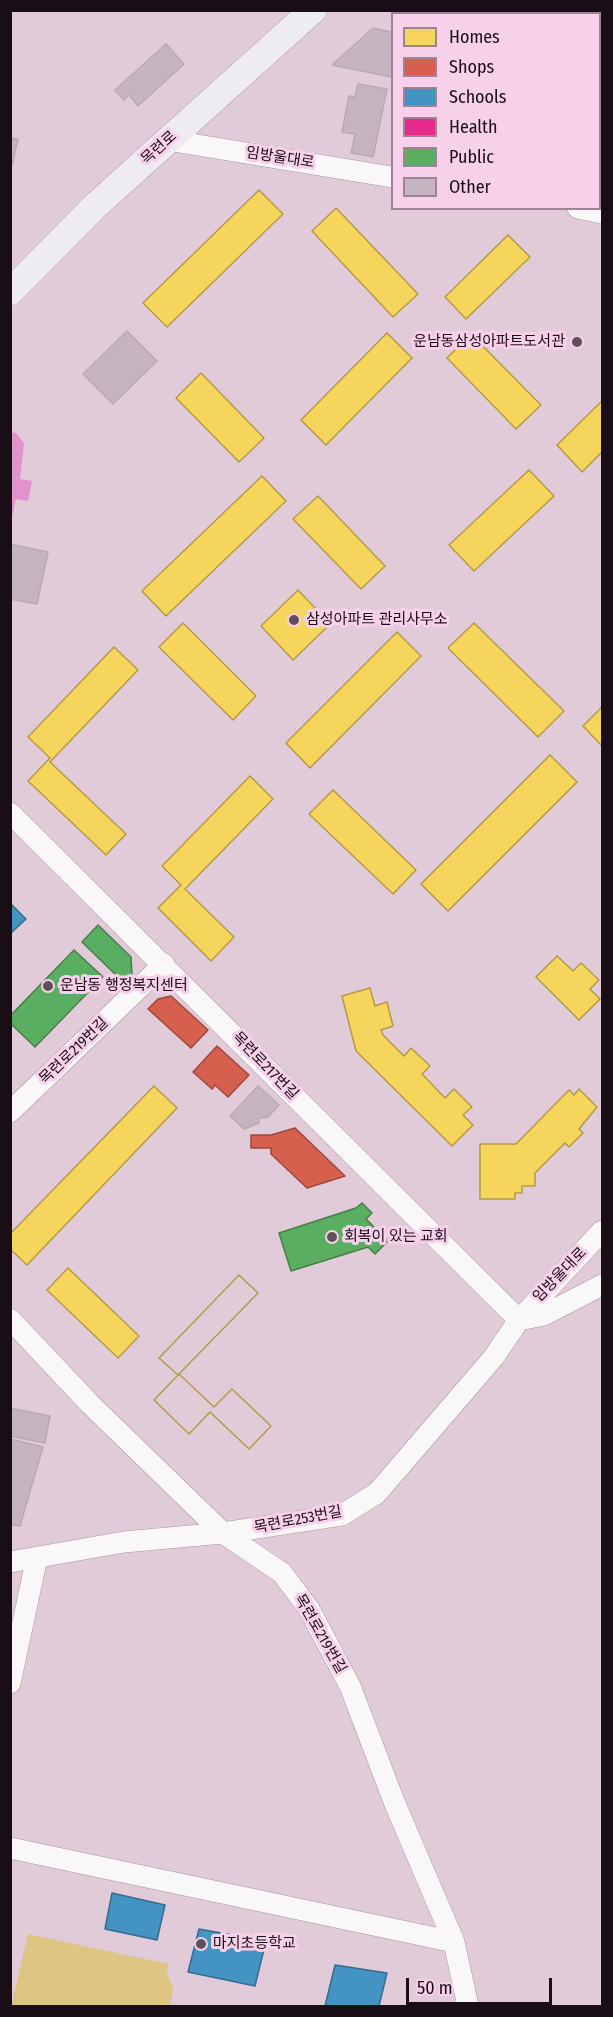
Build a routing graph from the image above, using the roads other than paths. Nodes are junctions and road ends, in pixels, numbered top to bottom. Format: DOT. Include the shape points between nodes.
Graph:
graph roads {
  1 [pos="313,10"];
  2 [pos="167,140"];
  3 [pos="391,177"];
  4 [pos="588,210"];
  5 [pos="603,213"];
  6 [pos="10,292"];
  7 [pos="10,813"];
  8 [pos="164,964"];
  9 [pos="10,1112"];
  10 [pos="603,1231"];
  11 [pos="603,1285"];
  12 [pos="10,1319"];
  13 [pos="519,1320"];
  14 [pos="223,1533"];
  15 [pos="37,1557"];
  16 [pos="10,1562"];
  17 [pos="10,1683"];
  18 [pos="10,1848"];
  19 [pos="454,1942"];
  20 [pos="468,2007"];
  1 -- 2 [label="main road, 목련로"];
  2 -- 3 [label="street, 임방울대로"];
  2 -- 6 [label="main road, 목련로"];
  4 -- 5 [label="street"];
  7 -- 8 [label="street, 목련로217번길"];
  8 -- 9 [label="street, 목련로219번길"];
  8 -- 13 [label="street, 목련로217번길"];
  10 -- 13 [label="street, 임방울대로"];
  11 -- 13 [label="street" via="544,1315"];
  12 -- 14 [label="street, 목련로219번길" via="90,1404"];
  13 -- 14 [label="street, 목련로253번길" via="493,1358 377,1493 342,1515"];
  14 -- 15 [label="street, 목련로253번길" via="124,1542"];
  14 -- 19 [label="street, 목련로219번길" via="282,1573 309,1609 350,1686"];
  15 -- 16 [label="street, 목련로253번길"];
  15 -- 17 [label="street"];
  18 -- 19 [label="street"];
  19 -- 20 [label="street, 목련로219번길"];
}
